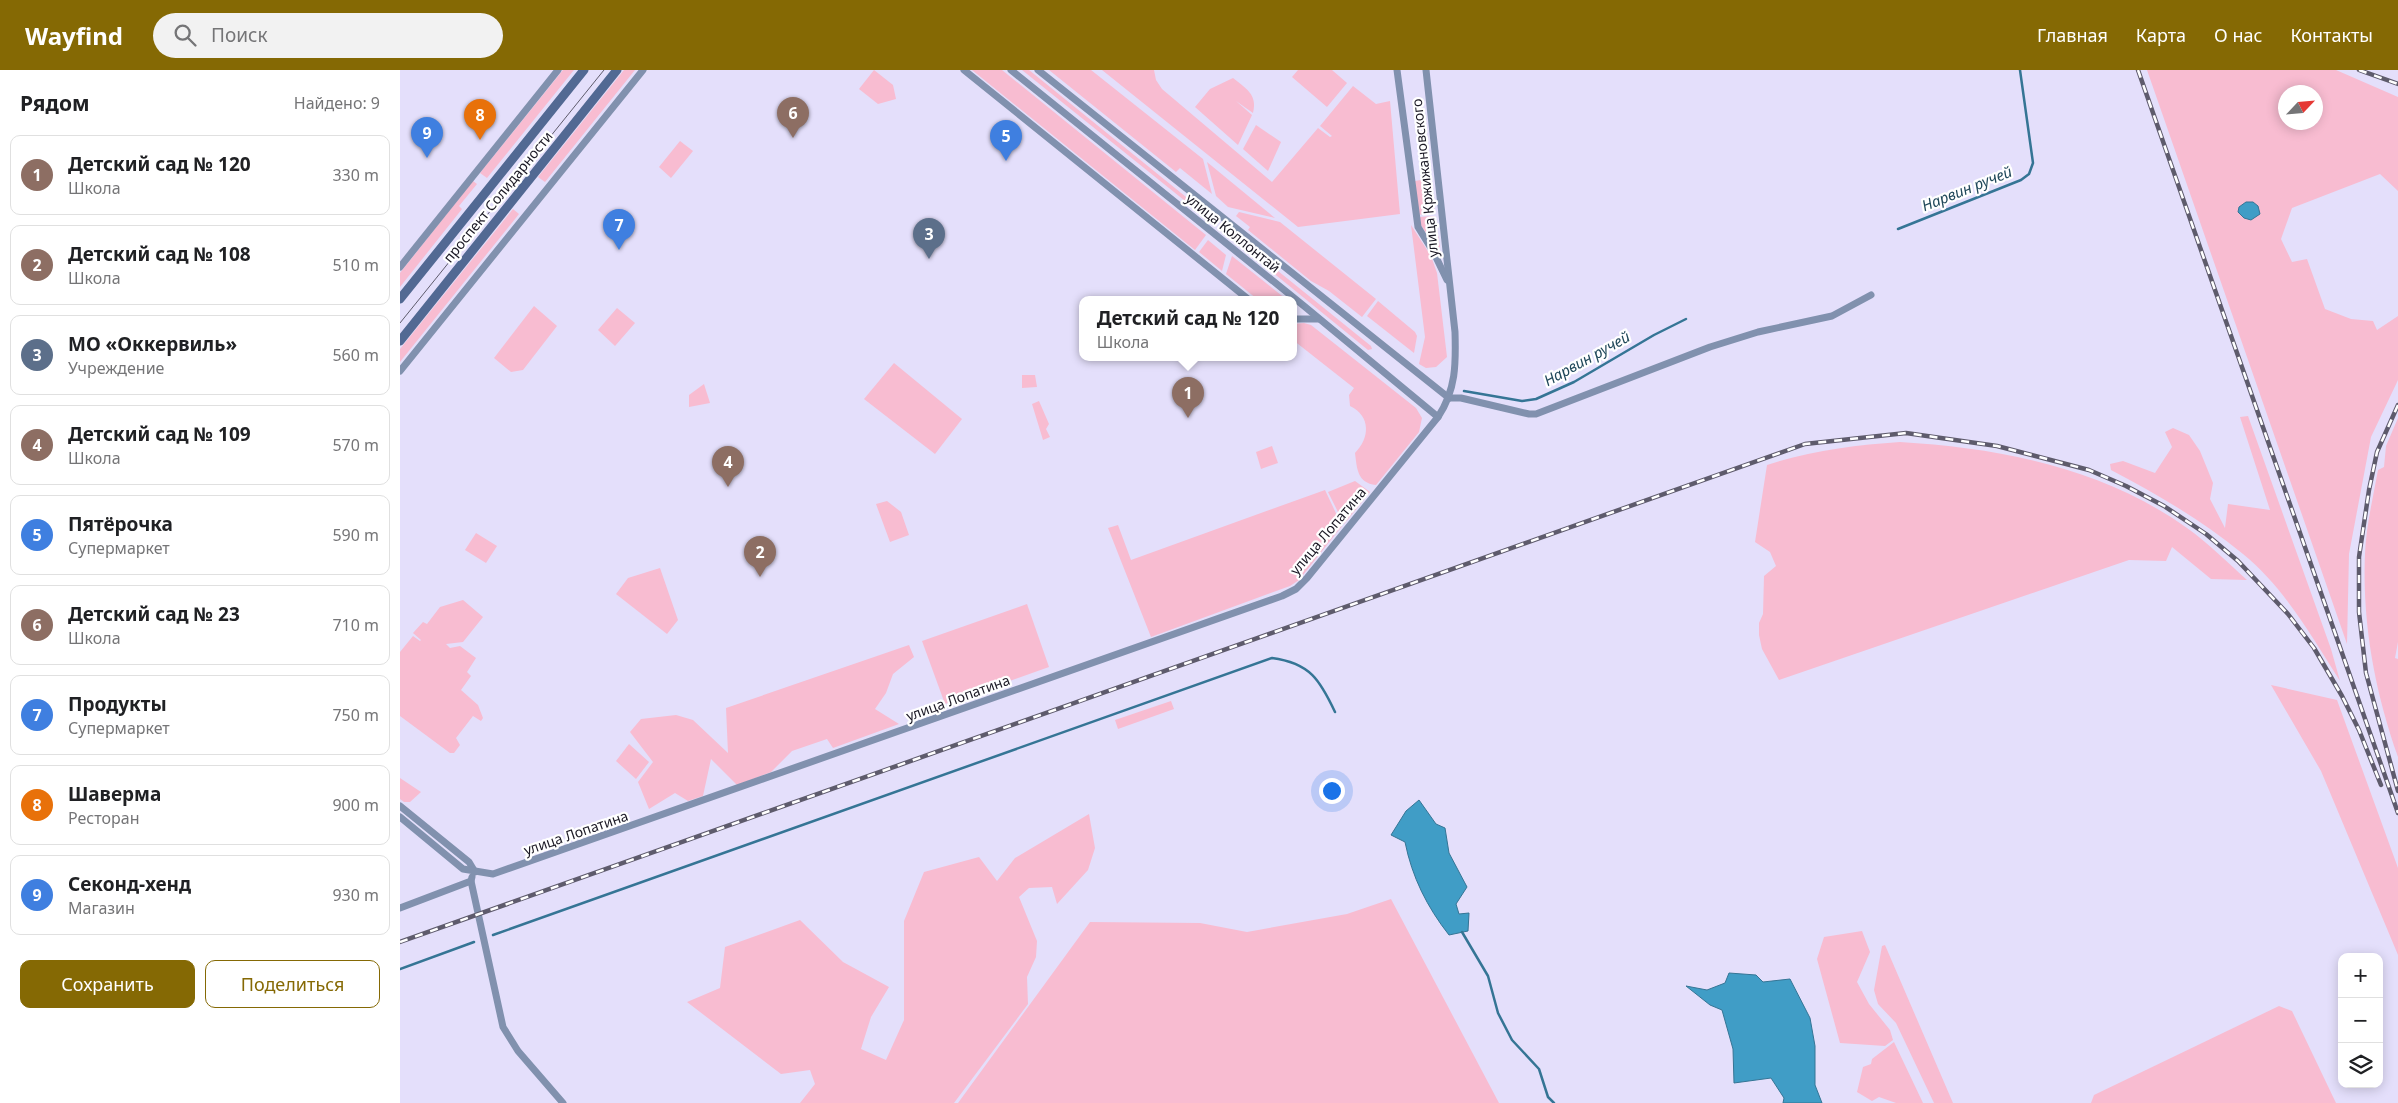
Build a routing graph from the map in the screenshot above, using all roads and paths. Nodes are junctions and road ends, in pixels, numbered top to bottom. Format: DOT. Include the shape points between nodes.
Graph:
graph roads {
  1 [pos="558,70"];
  2 [pos="584,70"];
  3 [pos="617,70"];
  4 [pos="643,70"];
  5 [pos="964,70"];
  6 [pos="1011,70"];
  7 [pos="1038,70"];
  8 [pos="1398,70"];
  9 [pos="1426,70"];
  10 [pos="1447,251"];
  11 [pos="1434,254"];
  12 [pos="400,267"];
  13 [pos="1448,283"];
  14 [pos="1244,296"];
  15 [pos="1292,296"];
  16 [pos="1871,296"];
  17 [pos="400,299"];
  18 [pos="1297,300"];
  19 [pos="1297,319"];
  20 [pos="1318,319"];
  21 [pos="400,341"];
  22 [pos="400,371"];
  23 [pos="1450,398"];
  24 [pos="1438,417"];
  25 [pos="400,806"];
  26 [pos="400,817"];
  27 [pos="475,872"];
  28 [pos="470,881"];
  29 [pos="400,908"];
  30 [pos="563,1103"];
  1 -- 12 [label="street"];
  2 -- 17 [label="main road, проспект Солидарности"];
  3 -- 21 [label="main road, проспект Солидарности"];
  4 -- 22 [label="street"];
  5 -- 14 [label="street"];
  6 -- 15 [label="street, улица Коллонтай"];
  7 -- 23 [label="street, улица Коллонтай"];
  8 -- 11 [label="street, улица Кржижановского" via="1418,227"];
  9 -- 10 [label="street, улица Кржижановского"];
  10 -- 11 [label="street"];
  10 -- 13 [label="street, улица Кржижановского"];
  11 -- 13 [label="street, улица Кржижановского"];
  13 -- 23 [label="street, улица Кржижановского" via="1456,362"];
  16 -- 23 [label="street" via="1832,316 1758,332 1710,347 1536,414"];
  18 -- 20 [label="street, улица Коллонтай"];
  19 -- 20 [label="street"];
  20 -- 24 [label="street, улица Коллонтай"];
  23 -- 24 [label="street, улица Лопатина"];
  24 -- 27 [label="street, улица Лопатина" via="1307,578 1282,596 513,869 493,874"];
  25 -- 27 [label="street" via="469,862"];
  26 -- 27 [label="street" via="464,869"];
  27 -- 28 [label="street"];
  28 -- 29 [label="street"];
  28 -- 30 [label="street" via="503,1027"];
}
